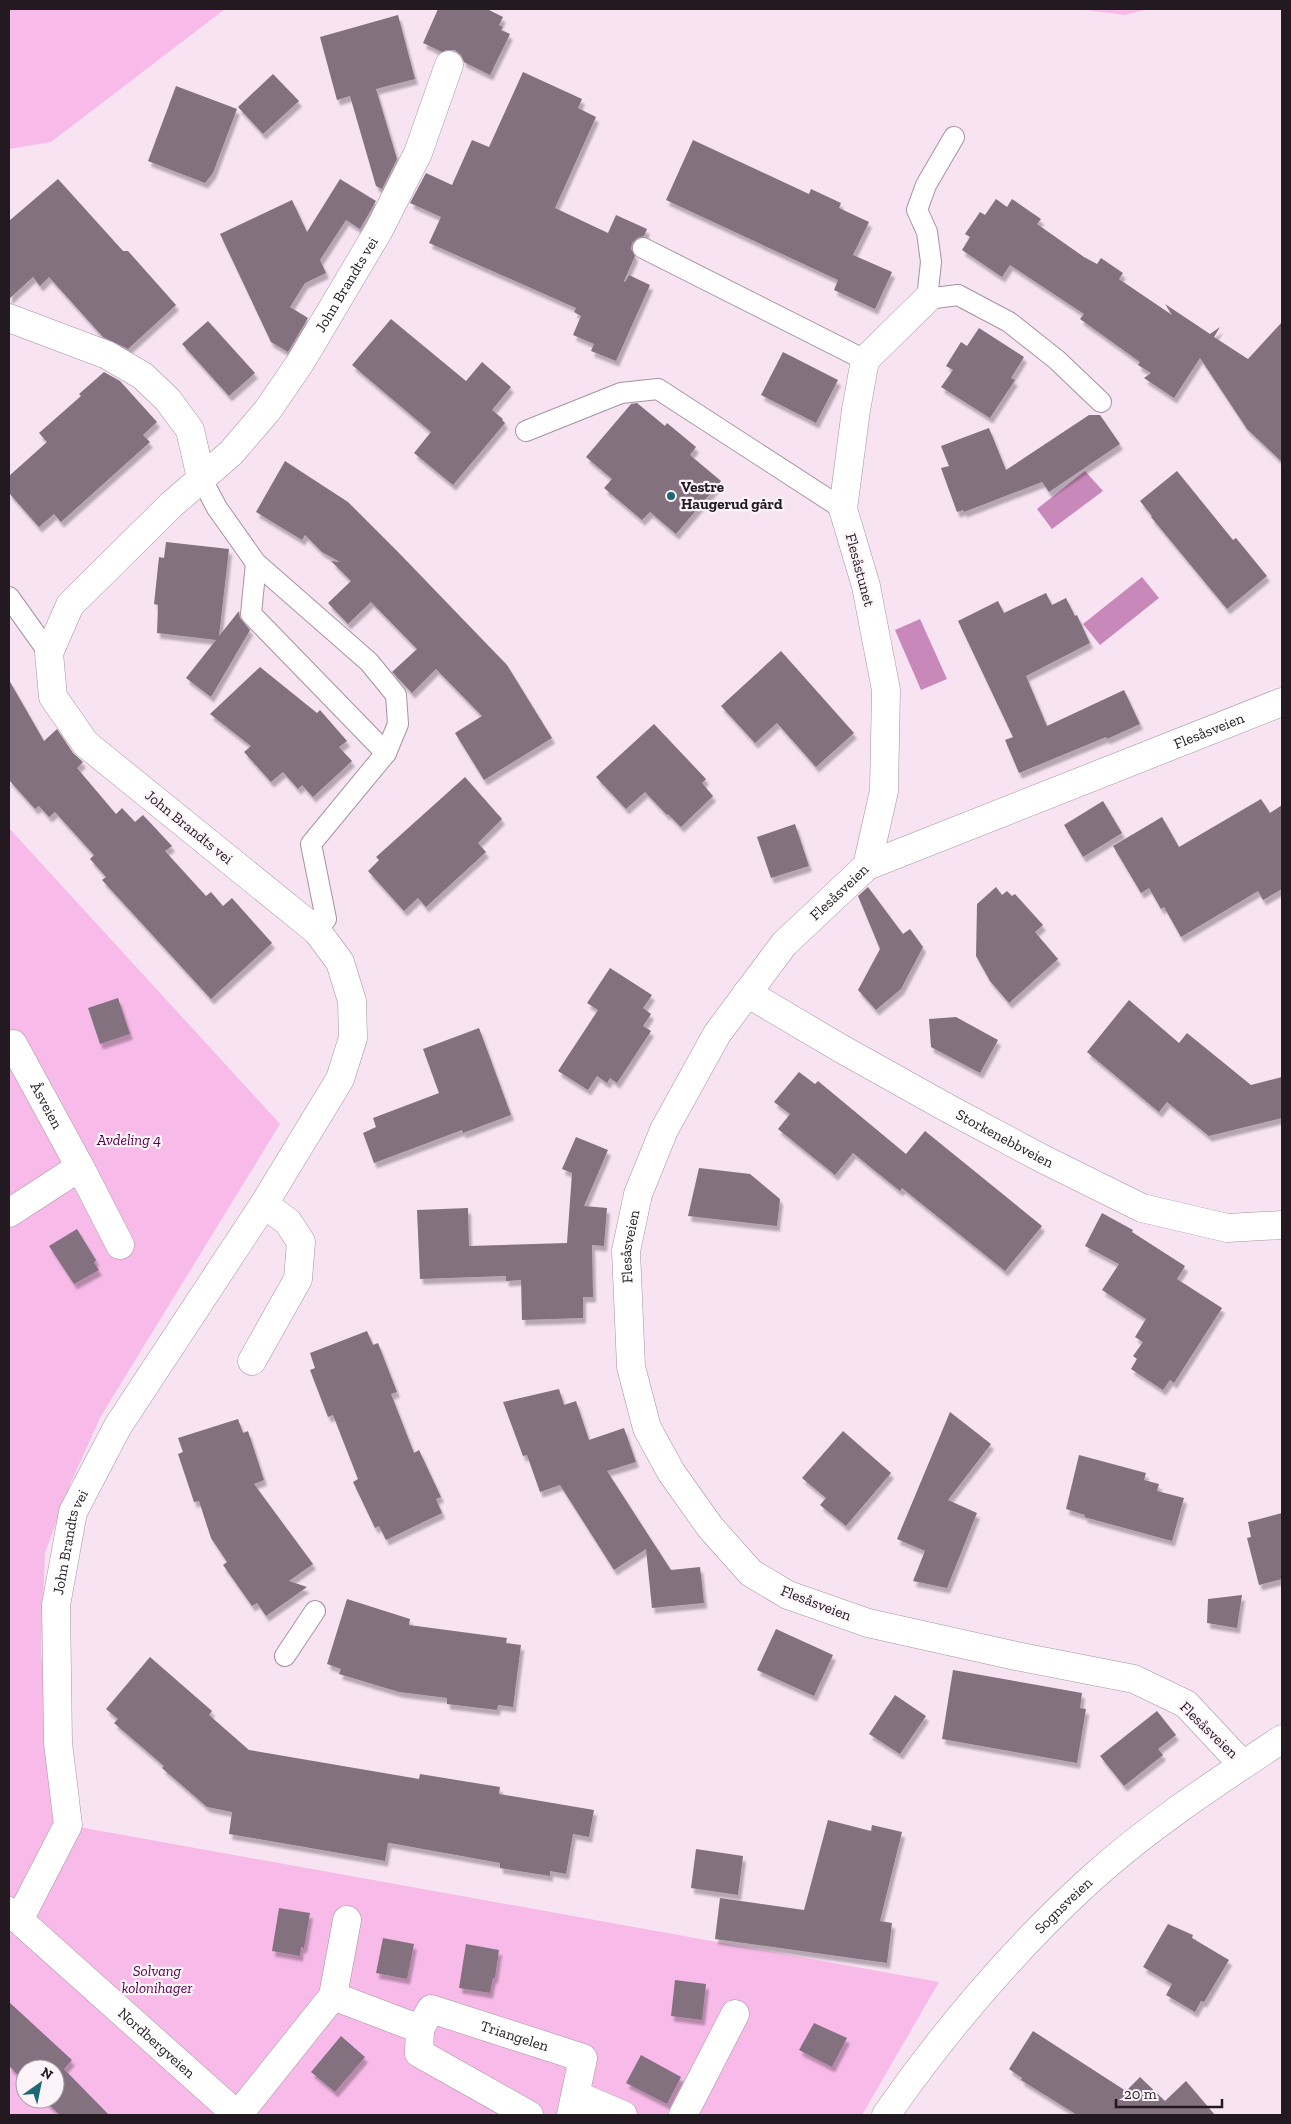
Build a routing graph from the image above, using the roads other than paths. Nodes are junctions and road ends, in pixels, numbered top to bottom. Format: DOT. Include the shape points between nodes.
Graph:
graph roads {
  1 [pos="449,65"];
  2 [pos="954,137"];
  3 [pos="643,248"];
  4 [pos="927,298"];
  5 [pos="9,318"];
  6 [pos="865,360"];
  7 [pos="1101,402"];
  8 [pos="526,431"];
  9 [pos="202,478"];
  10 [pos="843,509"];
  11 [pos="256,563"];
  12 [pos="9,597"];
  13 [pos="49,653"];
  14 [pos="1282,702"];
  15 [pos="386,753"];
  16 [pos="867,866"];
  17 [pos="317,931"];
  18 [pos="747,993"];
  19 [pos="13,1044"];
  20 [pos="80,1167"];
  21 [pos="264,1204"];
  22 [pos="9,1213"];
  23 [pos="1282,1225"];
  24 [pos="120,1245"];
  25 [pos="252,1361"];
  26 [pos="315,1611"];
  27 [pos="285,1656"];
  28 [pos="1282,1738"];
  29 [pos="1243,1765"];
  30 [pos="14,1915"];
  31 [pos="347,1920"];
  32 [pos="333,1996"];
  33 [pos="736,2014"];
  34 [pos="420,2029"];
  35 [pos="574,2105"];
  36 [pos="238,2115"];
  37 [pos="529,2115"];
  38 [pos="623,2115"];
  39 [pos="683,2115"];
  40 [pos="886,2115"];
  1 -- 9 [label="street, John Brandts vei" via="418,152 346,288 267,411 231,453"];
  2 -- 4 [label="lane" via="926,185 917,210 928,232 931,262"];
  3 -- 6 [label="lane"];
  4 -- 6 [label="street"];
  4 -- 7 [label="lane" via="958,295 1010,322"];
  5 -- 9 [label="street" via="107,355 142,376 168,400 190,430"];
  6 -- 10 [label="street, Flesåstunet"];
  8 -- 10 [label="lane" via="621,392 658,388"];
  9 -- 11 [label="lane" via="217,508"];
  9 -- 13 [label="street, John Brandts vei" via="70,605"];
  10 -- 16 [label="street, Flesåstunet" via="866,586 886,690 884,791"];
  11 -- 15 [label="lane" via="251,614"];
  11 -- 15 [label="lane" via="369,662 396,695 398,724"];
  12 -- 13 [label="lane"];
  13 -- 17 [label="street, John Brandts vei" via="53,697 86,744"];
  14 -- 16 [label="street, Flesåsveien"];
  15 -- 17 [label="lane" via="311,844 326,919"];
  16 -- 18 [label="street, Flesåsveien" via="784,944"];
  17 -- 21 [label="street, John Brandts vei" via="340,962 352,1001 353,1038 340,1078"];
  18 -- 23 [label="street, Storkenebbveien" via="951,1110 1142,1208 1227,1228"];
  18 -- 29 [label="street, Flesåsveien" via="717,1034 664,1130 638,1194 626,1252 631,1367 648,1428 671,1472 710,1527 751,1573 788,1595 868,1623 1134,1679 1186,1704"];
  19 -- 20 [label="street, Åsveien"];
  20 -- 22 [label="street"];
  20 -- 24 [label="street, Åsveien"];
  21 -- 25 [label="street" via="292,1228 301,1242 300,1260 298,1279"];
  21 -- 30 [label="street, John Brandts vei" via="118,1426 73,1512 56,1605 58,1743 68,1825"];
  26 -- 27 [label="lane"];
  28 -- 29 [label="street, Sognsveien"];
  29 -- 40 [label="street, Sognsveien" via="1205,1789 1130,1847 1052,1916 933,2049"];
  30 -- 36 [label="street, Nordbergveien"];
  31 -- 32 [label="street"];
  32 -- 34 [label="street"];
  32 -- 36 [label="street"];
  33 -- 39 [label="street"];
  34 -- 35 [label="street, Triangelen" via="431,2009 584,2058"];
  34 -- 37 [label="street" via="419,2053"];
  35 -- 38 [label="street, Triangelen"];
}
